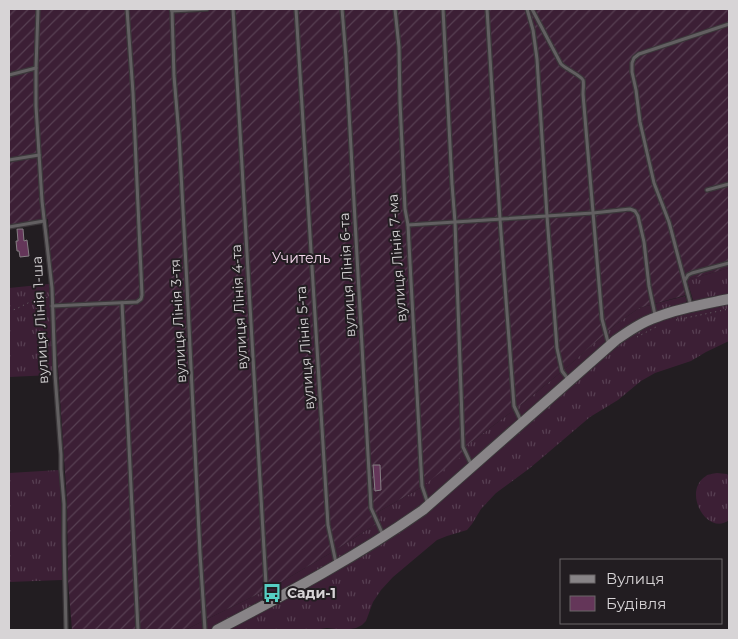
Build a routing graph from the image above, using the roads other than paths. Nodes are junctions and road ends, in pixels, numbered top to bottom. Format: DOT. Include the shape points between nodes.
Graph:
graph roads {
  1 [pos="38,9"];
  2 [pos="127,9"];
  3 [pos="207,9"];
  4 [pos="233,9"];
  5 [pos="296,9"];
  6 [pos="342,9"];
  7 [pos="395,9"];
  8 [pos="443,9"];
  9 [pos="487,9"];
  10 [pos="527,9"];
  11 [pos="532,9"];
  12 [pos="171,10"];
  13 [pos="729,24"];
  14 [pos="36,68"];
  15 [pos="9,75"];
  16 [pos="38,155"];
  17 [pos="9,160"];
  18 [pos="729,184"];
  19 [pos="707,190"];
  20 [pos="593,214"];
  21 [pos="547,216"];
  22 [pos="500,219"];
  23 [pos="44,221"];
  24 [pos="455,222"];
  25 [pos="408,225"];
  26 [pos="9,227"];
  27 [pos="729,263"];
  28 [pos="684,281"];
  29 [pos="729,299"];
  30 [pos="122,303"];
  31 [pos="52,306"];
  32 [pos="691,307"];
  33 [pos="656,322"];
  34 [pos="609,345"];
  35 [pos="569,381"];
  36 [pos="522,422"];
  37 [pos="472,466"];
  38 [pos="428,505"];
  39 [pos="383,537"];
  40 [pos="337,566"];
  41 [pos="267,604"];
  42 [pos="66,630"];
  43 [pos="138,630"];
  44 [pos="205,630"];
  45 [pos="217,630"];
  1 -- 14 [label="lane, вулиця Лінія 1-ша"];
  2 -- 30 [label="lane" via="142,295 137,302"];
  3 -- 12 [label="lane"];
  4 -- 41 [label="lane, вулиця Лінія 4-та"];
  5 -- 40 [label="lane, вулиця Лінія 5-та" via="328,525"];
  6 -- 39 [label="lane, вулиця Лінія 6-та" via="371,508"];
  7 -- 25 [label="lane, вулиця Лінія 7-ма" via="404,209"];
  8 -- 24 [label="lane"];
  9 -- 22 [label="lane"];
  10 -- 21 [label="lane" via="537,59"];
  11 -- 20 [label="lane" via="561,64 583,82"];
  12 -- 44 [label="lane, вулиця Лінія 3-тя"];
  13 -- 28 [label="lane" via="639,54 632,63 640,122 654,183 669,222"];
  14 -- 15 [label="lane"];
  14 -- 16 [label="lane, вулиця Лінія 1-ша"];
  16 -- 17 [label="lane"];
  16 -- 23 [label="lane, вулиця Лінія 1-ша"];
  18 -- 19 [label="lane"];
  20 -- 21 [label="lane"];
  20 -- 33 [label="lane" via="630,209 638,216"];
  20 -- 34 [label="lane" via="602,319"];
  21 -- 22 [label="lane"];
  21 -- 35 [label="lane" via="557,348 562,371"];
  22 -- 24 [label="lane"];
  22 -- 36 [label="lane" via="514,406"];
  23 -- 26 [label="lane"];
  23 -- 31 [label="lane, вулиця Лінія 1-ша"];
  24 -- 25 [label="lane"];
  24 -- 37 [label="lane" via="463,447"];
  25 -- 38 [label="lane, вулиця Лінія 7-ма" via="422,486"];
  27 -- 28 [label="lane" via="692,273"];
  28 -- 32 [label="lane"];
  29 -- 32 [label="main road"];
  30 -- 31 [label="lane"];
  30 -- 43 [label="lane"];
  31 -- 42 [label="lane, вулиця Лінія 1-ша" via="64,504"];
  32 -- 33 [label="main road"];
  33 -- 34 [label="main road" via="632,328"];
  34 -- 35 [label="main road"];
  35 -- 36 [label="main road"];
  36 -- 37 [label="main road"];
  37 -- 38 [label="main road"];
  38 -- 39 [label="main road"];
  39 -- 40 [label="main road"];
  40 -- 41 [label="main road"];
  41 -- 45 [label="main road"];
}
